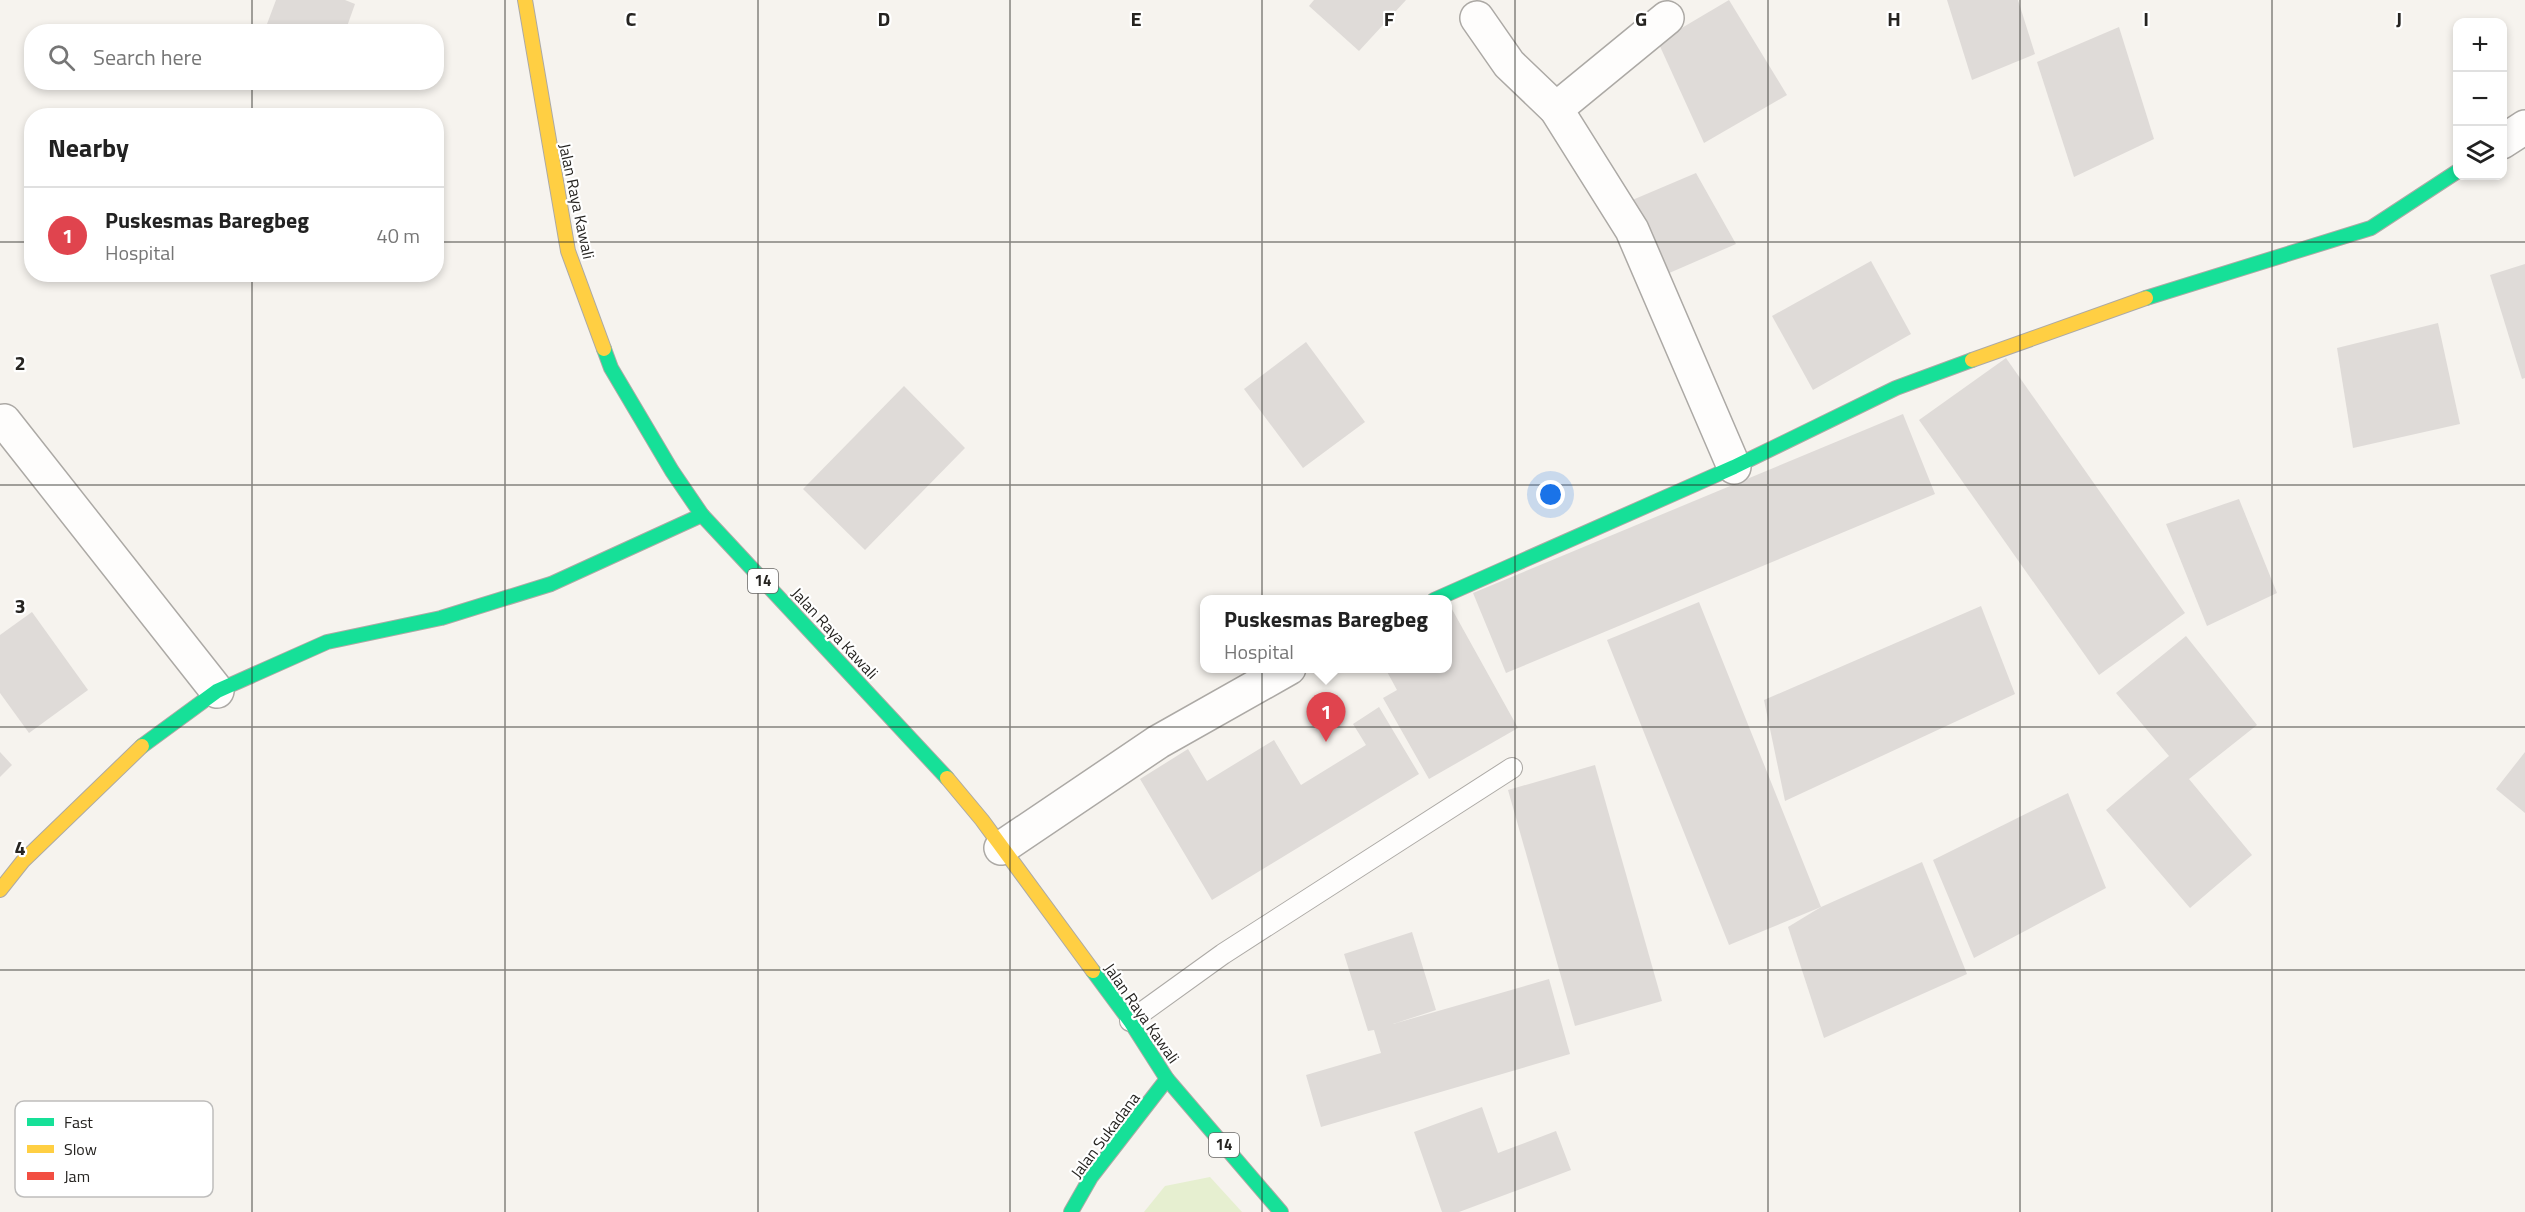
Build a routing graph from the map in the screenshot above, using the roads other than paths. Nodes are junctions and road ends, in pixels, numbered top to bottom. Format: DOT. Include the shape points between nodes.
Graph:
graph roads {
  1 [pos="525,0"];
  2 [pos="1476,18"];
  3 [pos="1667,18"];
  4 [pos="1556,109"];
  5 [pos="2525,127"];
  6 [pos="2507,139"];
  7 [pos="2453,174"];
  8 [pos="4,421"];
  9 [pos="1734,467"];
  10 [pos="702,515"];
  11 [pos="1445,595"];
  12 [pos="1282,673"];
  13 [pos="217,691"];
  14 [pos="1512,768"];
  15 [pos="1001,848"];
  16 [pos="0,890"];
  17 [pos="1130,1020"];
  18 [pos="1167,1079"];
  19 [pos="1071,1212"];
  20 [pos="1281,1212"];
  1 -- 10 [label="main road, Jalan Raya Kawali / 14" via="568,251 611,368"];
  2 -- 4 [label="street" via="1509,64"];
  3 -- 4 [label="street"];
  4 -- 9 [label="street" via="1632,230"];
  5 -- 6 [label="street"];
  7 -- 9 [label="main road" via="2371,228 2110,309 1896,388"];
  8 -- 13 [label="street"];
  9 -- 11 [label="main road"];
  10 -- 13 [label="main road" via="551,584 441,618 327,642"];
  10 -- 15 [label="main road, Jalan Raya Kawali / 14" via="933,761"];
  12 -- 15 [label="street" via="1158,742"];
  13 -- 16 [label="main road" via="139,748 23,861"];
  14 -- 17 [label="lane" via="1223,954"];
  15 -- 17 [label="main road, Jalan Raya Kawali / 14"];
  17 -- 18 [label="main road, Jalan Raya Kawali / 14"];
  18 -- 19 [label="main road, Jalan Sukadana" via="1091,1177"];
  18 -- 20 [label="main road, Jalan Raya Kawali / 14"];
}
